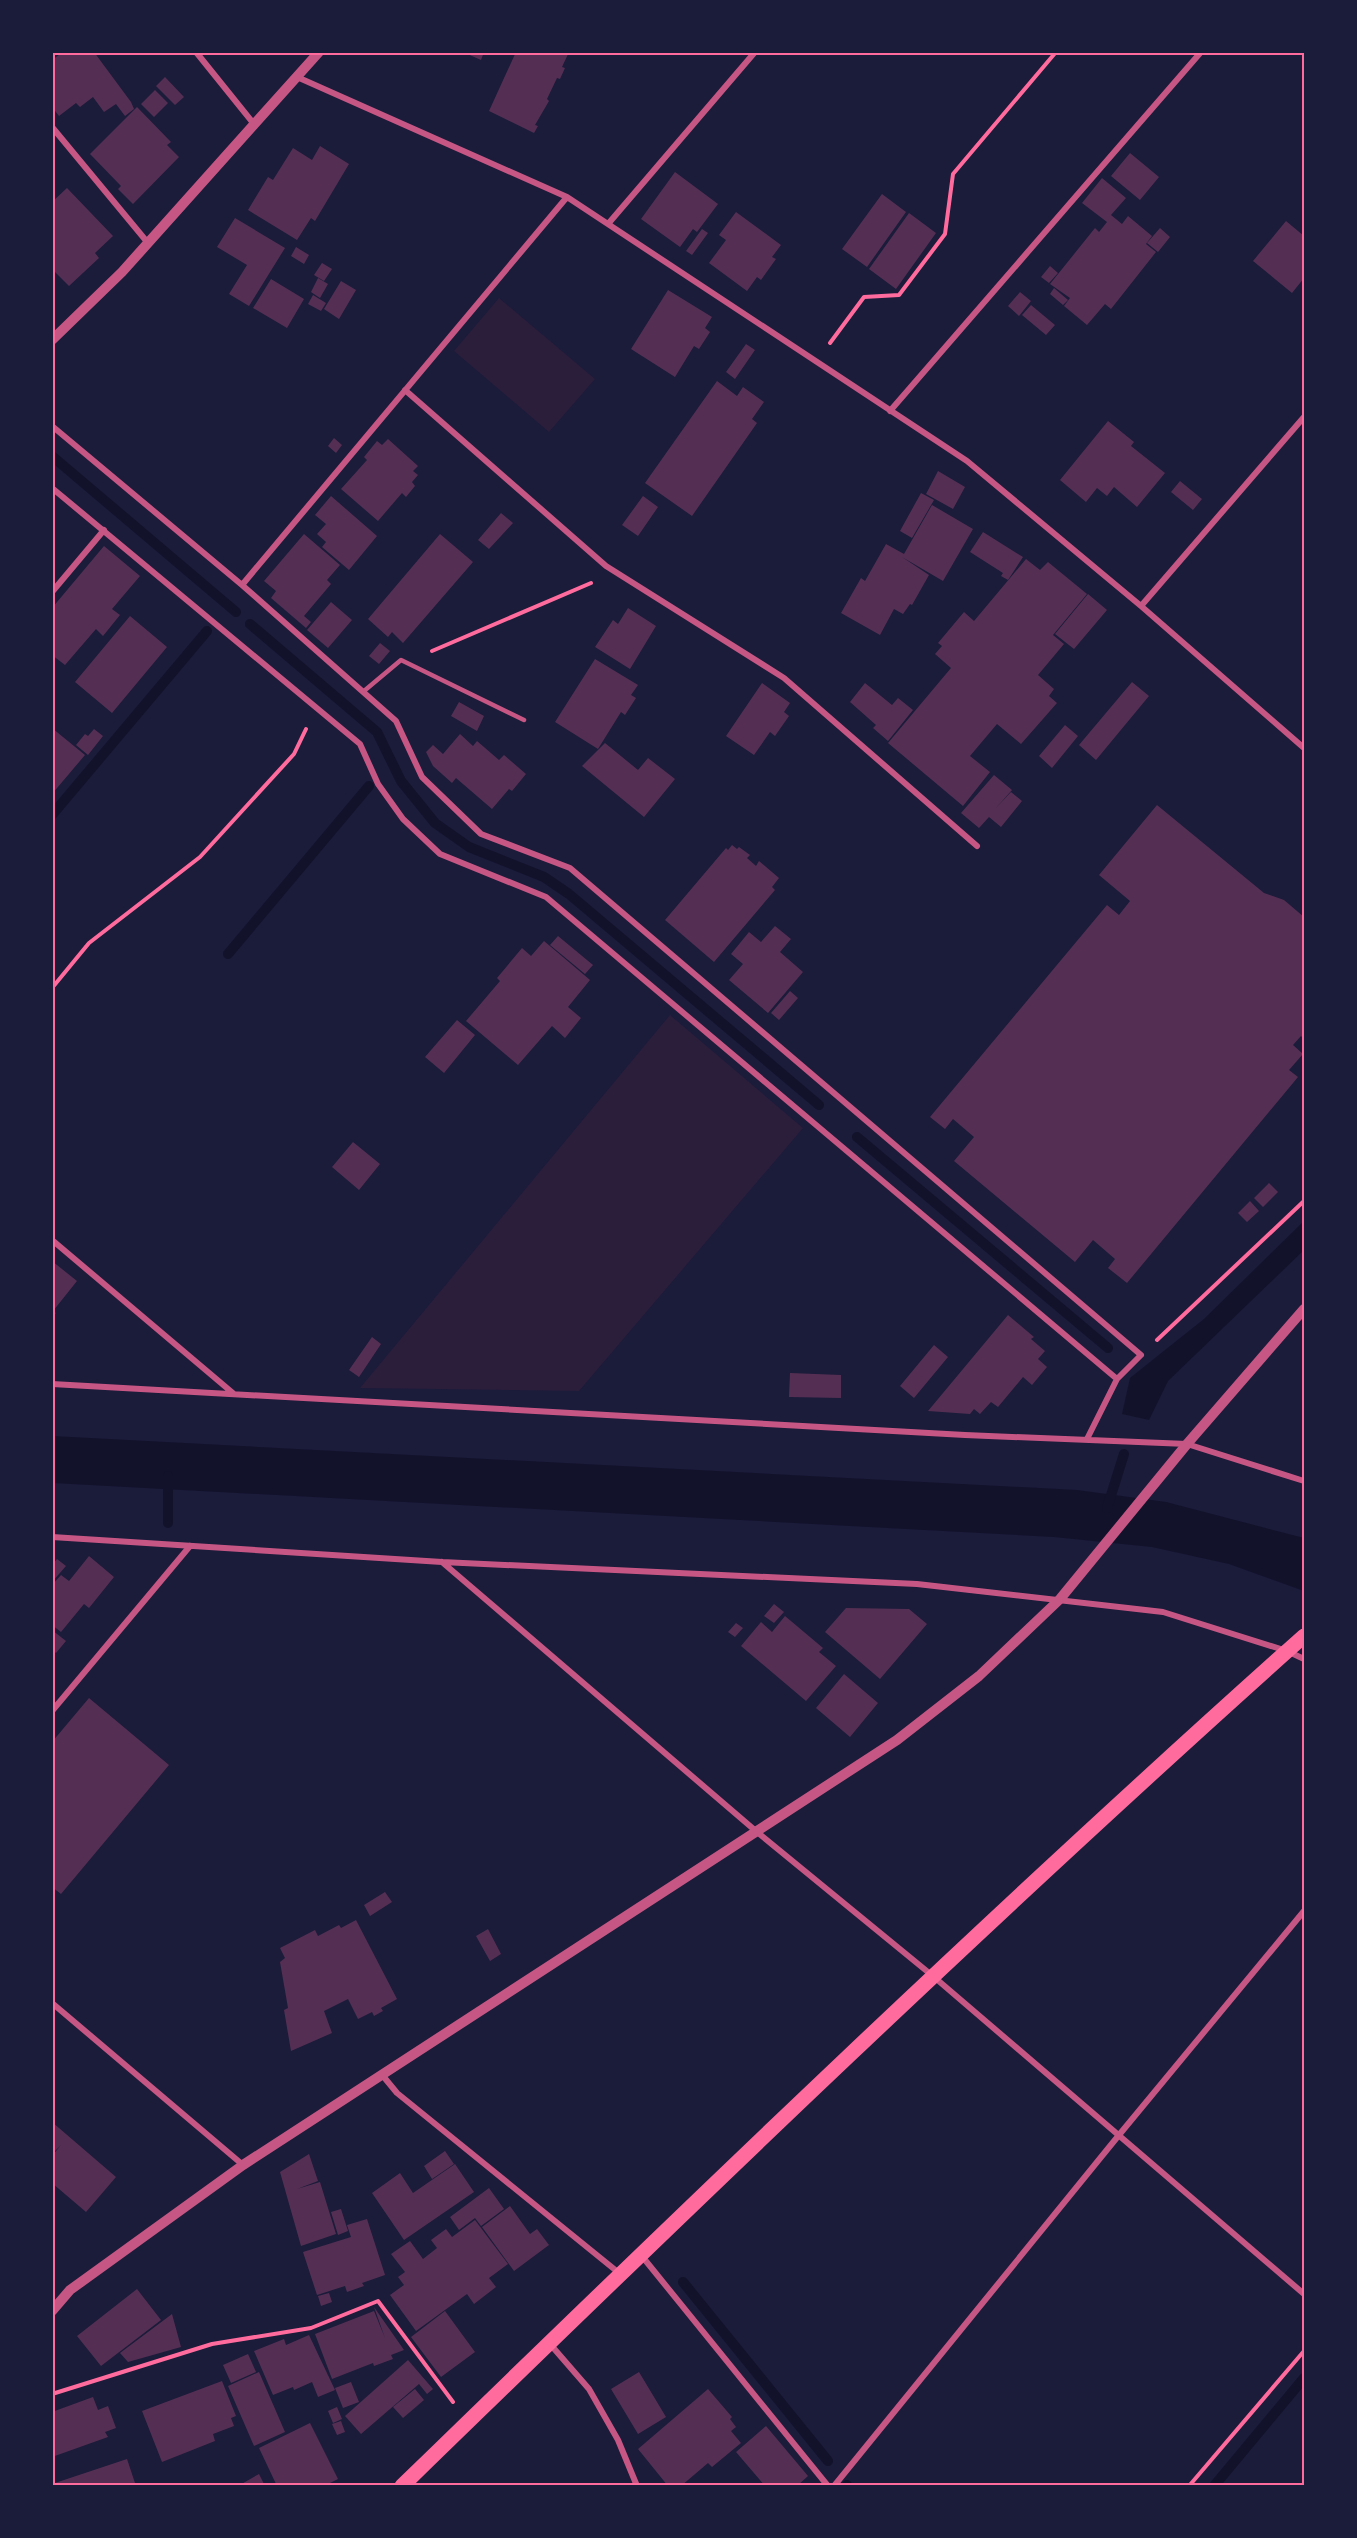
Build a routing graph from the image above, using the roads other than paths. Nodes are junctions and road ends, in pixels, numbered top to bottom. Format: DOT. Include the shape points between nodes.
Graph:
graph roads {
  1 [pos="196,52"];
  2 [pos="319,52"];
  3 [pos="755,52"];
  4 [pos="1201,52"];
  5 [pos="297,77"];
  6 [pos="254,124"];
  7 [pos="52,127"];
  8 [pos="567,197"];
  9 [pos="608,224"];
  10 [pos="148,243"];
  11 [pos="52,340"];
  12 [pos="405,390"];
  13 [pos="890,411"];
  14 [pos="1305,417"];
  15 [pos="52,426"];
  16 [pos="52,488"];
  17 [pos="104,530"];
  18 [pos="242,585"];
  19 [pos="52,592"];
  20 [pos="1141,606"];
  21 [pos="364,691"];
  22 [pos="524,720"];
  23 [pos="1305,748"];
  24 [pos="977,846"];
  25 [pos="52,1240"];
  26 [pos="1305,1309"];
  27 [pos="1117,1379"];
  28 [pos="52,1384"];
  29 [pos="234,1395"];
  30 [pos="1087,1439"];
  31 [pos="1187,1444"];
  32 [pos="1305,1481"];
  33 [pos="52,1537"];
  34 [pos="190,1546"];
  35 [pos="442,1562"];
  36 [pos="1060,1599"];
  37 [pos="1296,1643"];
  38 [pos="1305,1659"];
  39 [pos="52,1711"];
  40 [pos="757,1832"];
  41 [pos="1305,1911"];
  42 [pos="934,1977"];
  43 [pos="52,2003"];
  44 [pos="382,2076"];
  45 [pos="1119,2135"];
  46 [pos="243,2165"];
  47 [pos="640,2254"];
  48 [pos="620,2274"];
  49 [pos="1305,2294"];
  50 [pos="52,2311"];
  51 [pos="549,2343"];
  52 [pos="402,2486"];
  53 [pos="637,2486"];
  54 [pos="828,2486"];
  55 [pos="834,2486"];
  1 -- 6 [label="street"];
  2 -- 5 [label="street"];
  3 -- 9 [label="street"];
  4 -- 13 [label="street"];
  5 -- 6 [label="street"];
  5 -- 8 [label="street"];
  6 -- 10 [label="street"];
  7 -- 10 [label="street"];
  8 -- 9 [label="street"];
  8 -- 12 [label="street"];
  9 -- 13 [label="street"];
  10 -- 11 [label="street"];
  12 -- 18 [label="street"];
  12 -- 24 [label="street" via="606,566 784,678"];
  13 -- 20 [label="street" via="968,461"];
  14 -- 20 [label="street"];
  15 -- 18 [label="street"];
  16 -- 17 [label="street"];
  17 -- 19 [label="street"];
  17 -- 27 [label="street" via="360,744 378,784 403,819 440,854 546,897"];
  18 -- 21 [label="street"];
  20 -- 23 [label="street"];
  21 -- 22 [label="lane" via="401,660"];
  21 -- 27 [label="street" via="396,721 422,777 481,834 570,868 1141,1355"];
  25 -- 29 [label="street"];
  26 -- 31 [label="street"];
  27 -- 30 [label="street"];
  28 -- 29 [label="street"];
  29 -- 30 [label="street"];
  30 -- 31 [label="street"];
  31 -- 32 [label="street"];
  31 -- 36 [label="street"];
  33 -- 34 [label="street"];
  34 -- 35 [label="street"];
  34 -- 39 [label="street"];
  35 -- 36 [label="street" via="917,1584"];
  35 -- 40 [label="street"];
  36 -- 37 [label="street" via="1163,1612"];
  36 -- 40 [label="street" via="979,1676 906,1733"];
  37 -- 38 [label="street"];
  37 -- 42 [label="main road"];
  40 -- 42 [label="street"];
  40 -- 44 [label="street"];
  41 -- 45 [label="street"];
  42 -- 45 [label="street"];
  42 -- 47 [label="main road"];
  43 -- 46 [label="street"];
  44 -- 46 [label="street"];
  44 -- 48 [label="street"];
  45 -- 49 [label="street"];
  45 -- 55 [label="street"];
  46 -- 50 [label="street" via="70,2290"];
  47 -- 48 [label="main road"];
  47 -- 54 [label="street"];
  48 -- 51 [label="main road"];
  51 -- 52 [label="main road"];
  51 -- 53 [label="street" via="589,2389 618,2440"];
}
